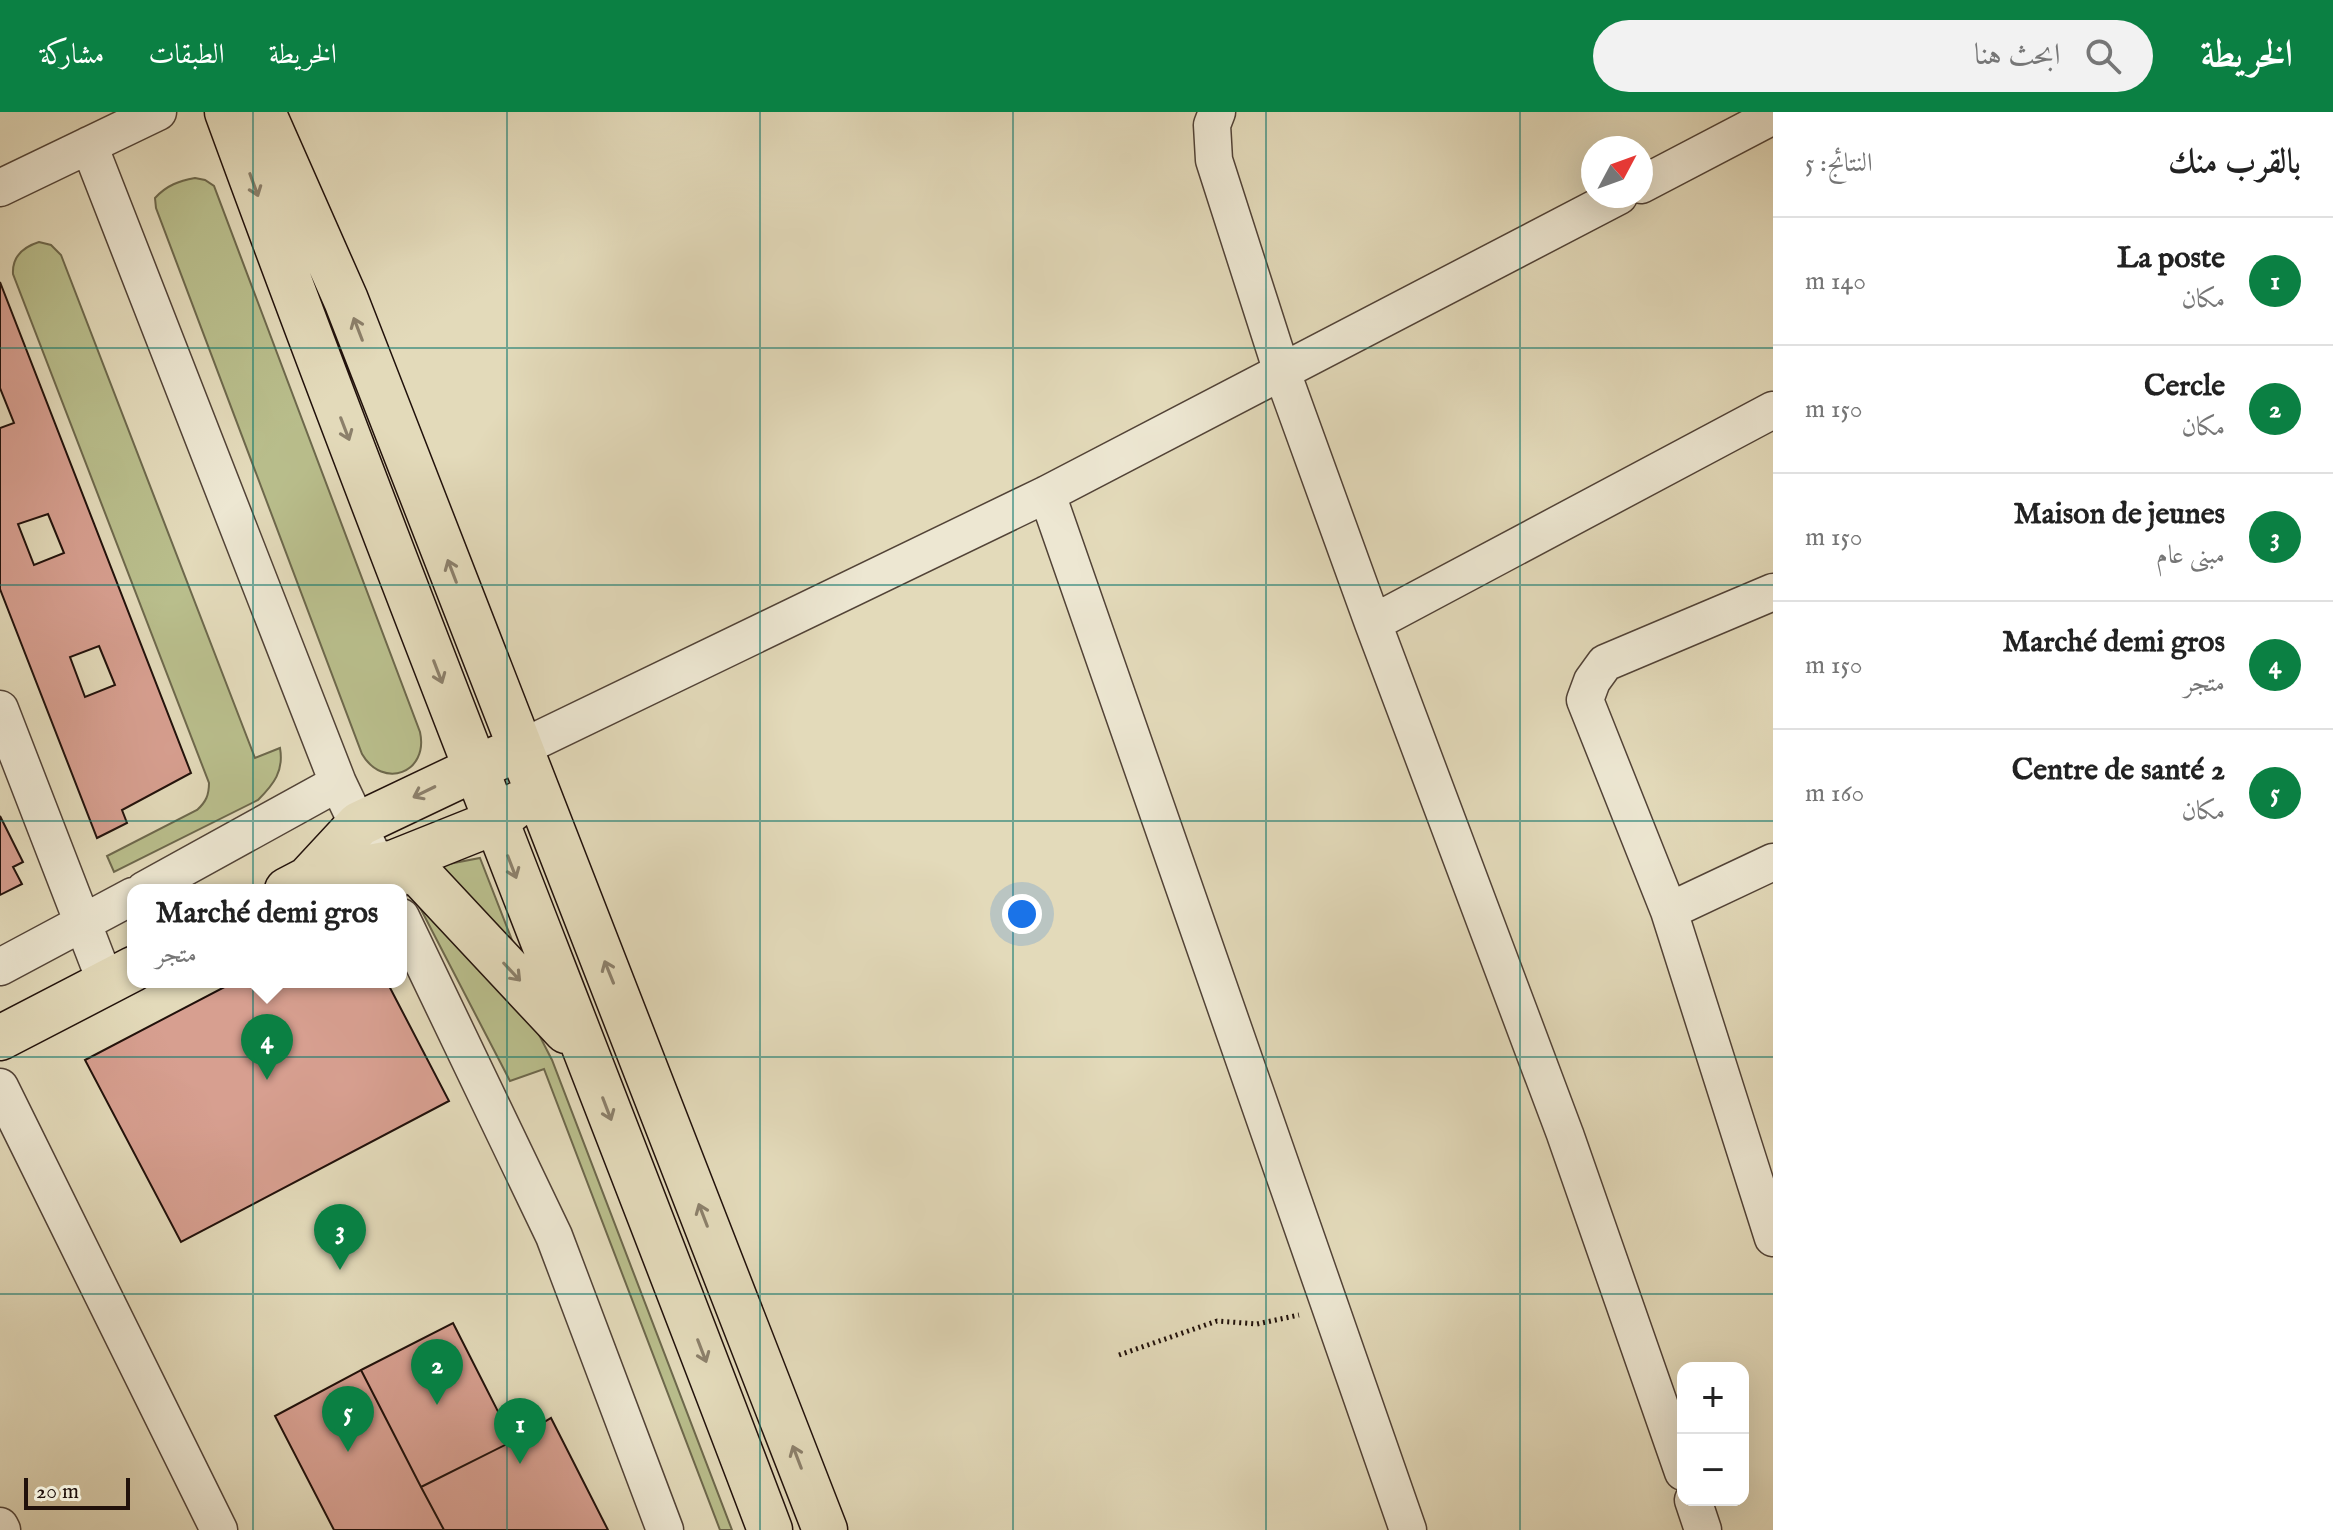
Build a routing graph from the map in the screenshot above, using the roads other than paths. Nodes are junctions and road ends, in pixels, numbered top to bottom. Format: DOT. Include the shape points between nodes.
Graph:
graph roads {
  1 [pos="158,112"];
  2 [pos="227,112"];
  3 [pos="263,112"];
  4 [pos="1222,116"];
  5 [pos="1773,116"];
  6 [pos="89,145"];
  7 [pos="1653,179"];
  8 [pos="0,188"];
  9 [pos="1596,208"];
  10 [pos="1282,372"];
  11 [pos="1773,410"];
  12 [pos="1047,494"];
  13 [pos="1773,592"];
  14 [pos="1373,623"];
  15 [pos="3,725"];
  16 [pos="521,748"];
  17 [pos="475,767"];
  18 [pos="338,783"];
  19 [pos="536,791"];
  20 [pos="495,822"];
  21 [pos="359,824"];
  22 [pos="1773,862"];
  23 [pos="387,872"];
  24 [pos="155,884"];
  25 [pos="298,884"];
  26 [pos="304,884"];
  27 [pos="127,899"];
  28 [pos="1669,911"];
  29 [pos="83,924"];
  30 [pos="407,930"];
  31 [pos="0,967"];
  32 [pos="119,976"];
  33 [pos="0,1038"];
  34 [pos="585,1053"];
  35 [pos="0,1087"];
  36 [pos="1761,1153"];
  37 [pos="1773,1238"];
  38 [pos="1677,1455"];
  39 [pos="1695,1506"];
  40 [pos="219,1530"];
  41 [pos="665,1530"];
  42 [pos="770,1530"];
  43 [pos="825,1530"];
  44 [pos="1408,1530"];
  45 [pos="1703,1530"];
  1 -- 6 [label="street"];
  2 -- 17 [label="main road, one-way"];
  16 -- 3 [label="main road, one-way" via="346,300"];
  4 -- 10 [label="street" via="1214,160"];
  5 -- 7 [label="street"];
  6 -- 8 [label="street"];
  6 -- 18 [label="street"];
  9 -- 10 [label="street"];
  10 -- 12 [label="street"];
  10 -- 14 [label="street"];
  11 -- 14 [label="street"];
  12 -- 16 [label="street"];
  12 -- 44 [label="street"];
  13 -- 28 [label="street" via="1605,663 1585,700"];
  14 -- 38 [label="street" via="1565,1134"];
  15 -- 29 [label="street"];
  16 -- 17 [label="main road"];
  16 -- 19 [label="main road"];
  17 -- 20 [label="main road"];
  17 -- 21 [label="main road, one-way"];
  18 -- 21 [label="street"];
  18 -- 24 [label="street"];
  19 -- 20 [label="main road"];
  43 -- 19 [label="main road, one-way"];
  20 -- 23 [label="main road"];
  20 -- 34 [label="main road, one-way"];
  21 -- 23 [label="street"];
  21 -- 25 [label="main road"];
  22 -- 28 [label="street"];
  23 -- 26 [label="main road"];
  23 -- 34 [label="main road, one-way" via="422,877"];
  27 -- 29 [label="street"];
  28 -- 36 [label="street"];
  29 -- 31 [label="street"];
  29 -- 32 [label="street"];
  30 -- 41 [label="street" via="554,1236"];
  32 -- 33 [label="main road"];
  34 -- 42 [label="main road, one-way"];
  35 -- 40 [label="street"];
  36 -- 37 [label="street"];
  39 -- 45 [label="street"];
}
